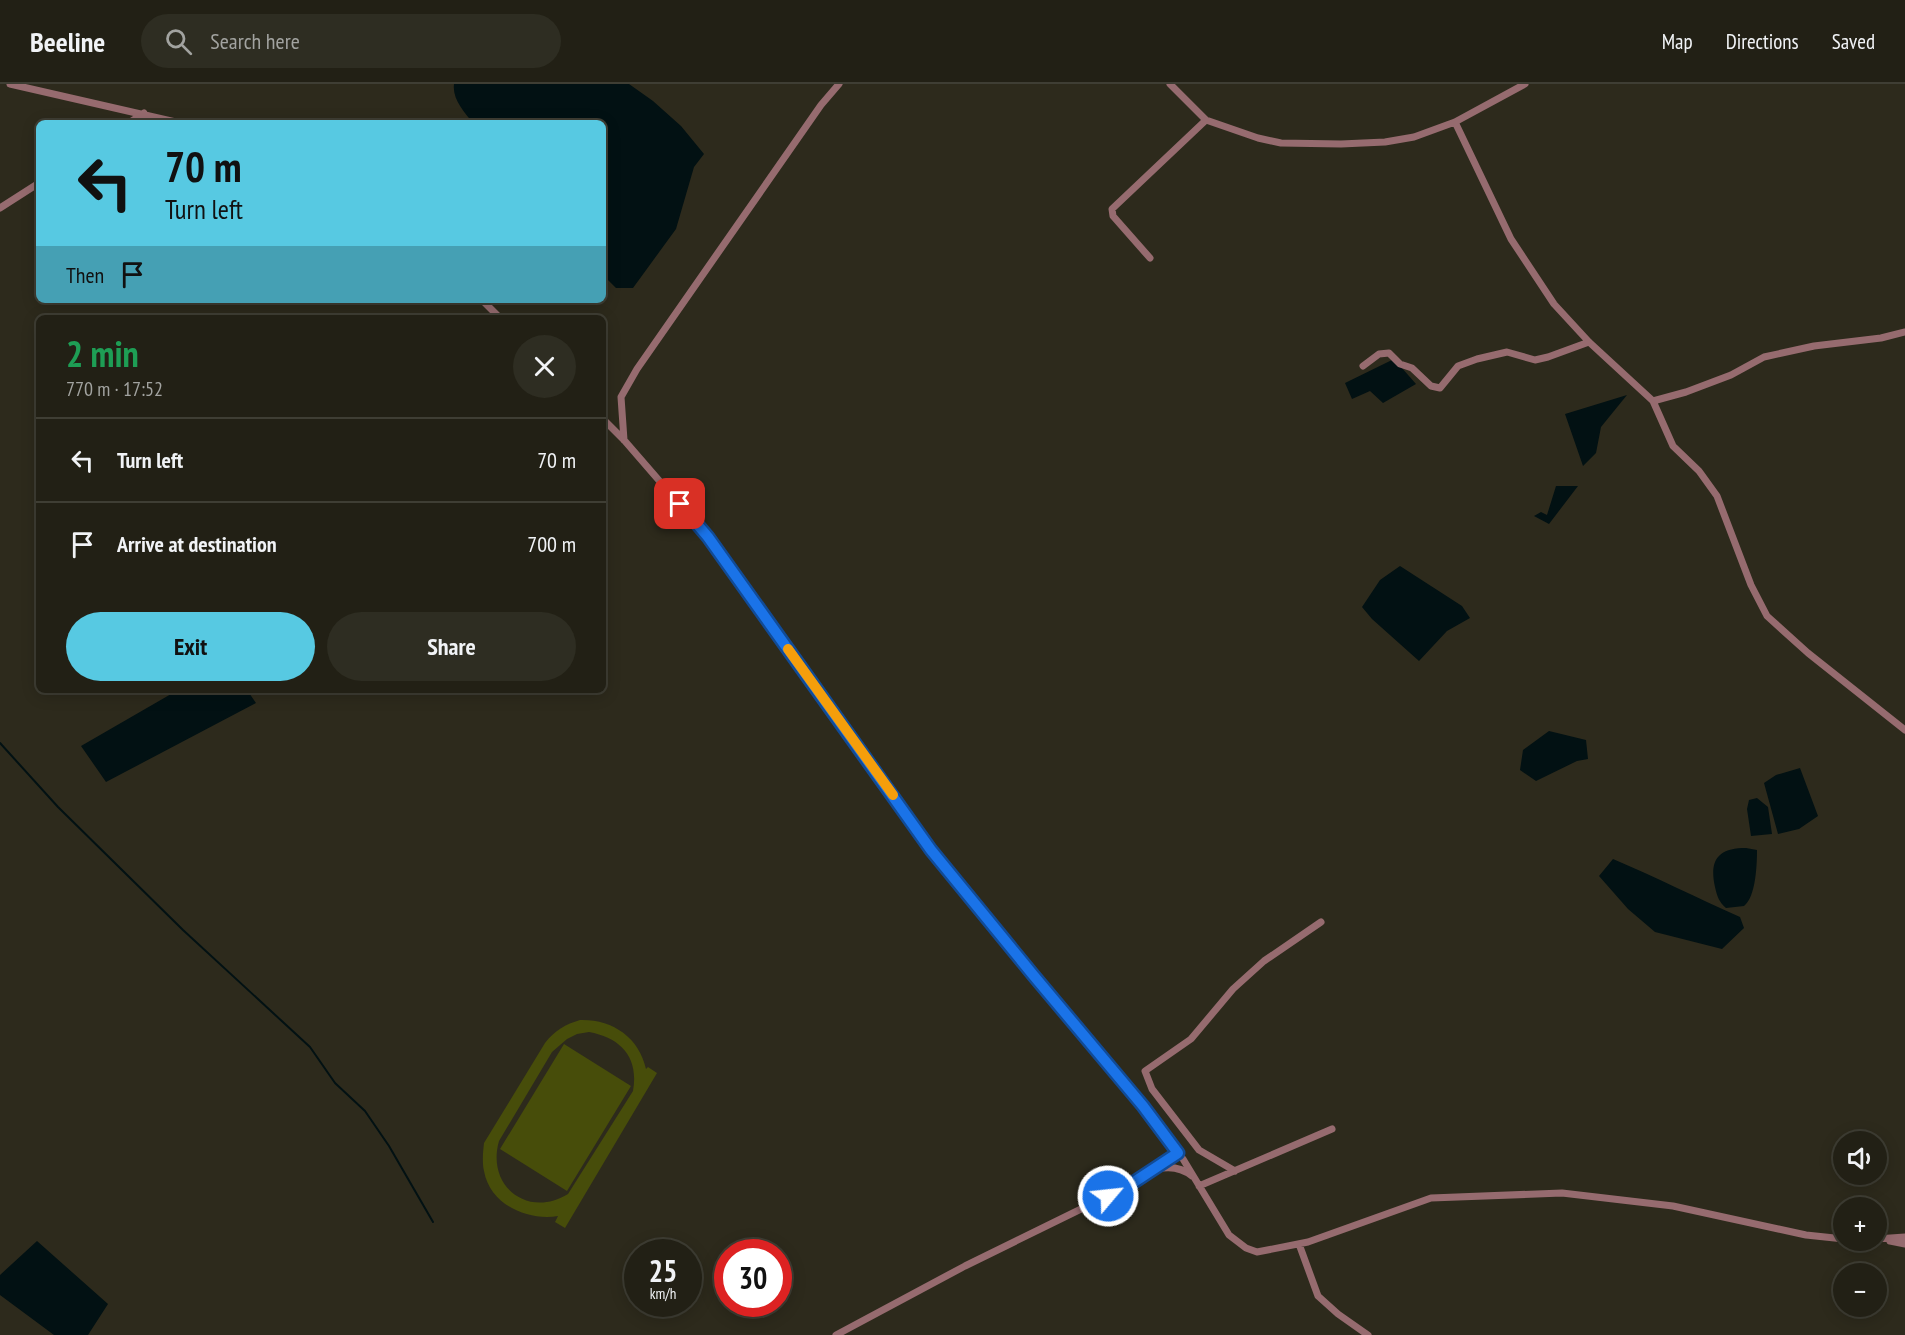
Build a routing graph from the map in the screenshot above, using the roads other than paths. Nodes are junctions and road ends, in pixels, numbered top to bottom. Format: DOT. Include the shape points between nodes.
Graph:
graph roads {
  1 [pos="10,84"];
  2 [pos="839,84"];
  3 [pos="1170,84"];
  4 [pos="1525,84"];
  5 [pos="144,114"];
  6 [pos="134,120"];
  7 [pos="168,120"];
  8 [pos="1206,120"];
  9 [pos="1455,122"];
  10 [pos="36,185"];
  11 [pos="0,208"];
  12 [pos="1150,258"];
  13 [pos="485,303"];
  14 [pos="497,315"];
  15 [pos="1905,332"];
  16 [pos="1589,342"];
  17 [pos="1363,366"];
  18 [pos="1653,401"];
  19 [pos="606,422"];
  20 [pos="624,440"];
  21 [pos="1905,730"];
  22 [pos="1321,922"];
  23 [pos="1332,1129"];
  24 [pos="1178,1153"];
  25 [pos="1235,1171"];
  26 [pos="1149,1172"];
  27 [pos="1197,1183"];
  28 [pos="1905,1237"];
  29 [pos="1833,1238"];
  30 [pos="1887,1238"];
  31 [pos="1887,1241"];
  32 [pos="1299,1244"];
  33 [pos="1905,1244"];
  34 [pos="836,1335"];
  35 [pos="1368,1335"];
  1 -- 5 [label="street"];
  2 -- 20 [label="street" via="637,369 621,397"];
  3 -- 8 [label="street"];
  4 -- 9 [label="street"];
  5 -- 6 [label="street"];
  5 -- 7 [label="street"];
  8 -- 9 [label="street" via="1281,143 1341,144 1385,142"];
  8 -- 12 [label="street" via="1112,209 1113,216"];
  9 -- 16 [label="street" via="1511,239 1554,304"];
  10 -- 11 [label="street"];
  13 -- 14 [label="street"];
  15 -- 18 [label="street" via="1764,357 1731,375"];
  16 -- 17 [label="street" via="1535,360 1507,352 1477,359 1458,366 1440,388 1431,386 1389,353 1379,354"];
  16 -- 18 [label="street"];
  18 -- 21 [label="street" via="1673,446 1717,496 1767,616"];
  19 -- 20 [label="street"];
  20 -- 24 [label="street" via="708,537 931,850"];
  22 -- 25 [label="street" via="1264,962 1233,989 1191,1039 1145,1071 1152,1089 1199,1150"];
  23 -- 25 [label="street"];
  24 -- 26 [label="street"];
  24 -- 27 [label="street"];
  25 -- 27 [label="street"];
  26 -- 27 [label="street" via="1179,1169"];
  26 -- 34 [label="street"];
  27 -- 32 [label="street" via="1229,1235 1246,1248 1257,1252"];
  28 -- 30 [label="street"];
  29 -- 32 [label="street" via="1673,1206 1562,1193 1431,1198"];
  31 -- 33 [label="street"];
  32 -- 35 [label="street" via="1318,1296"];
}
